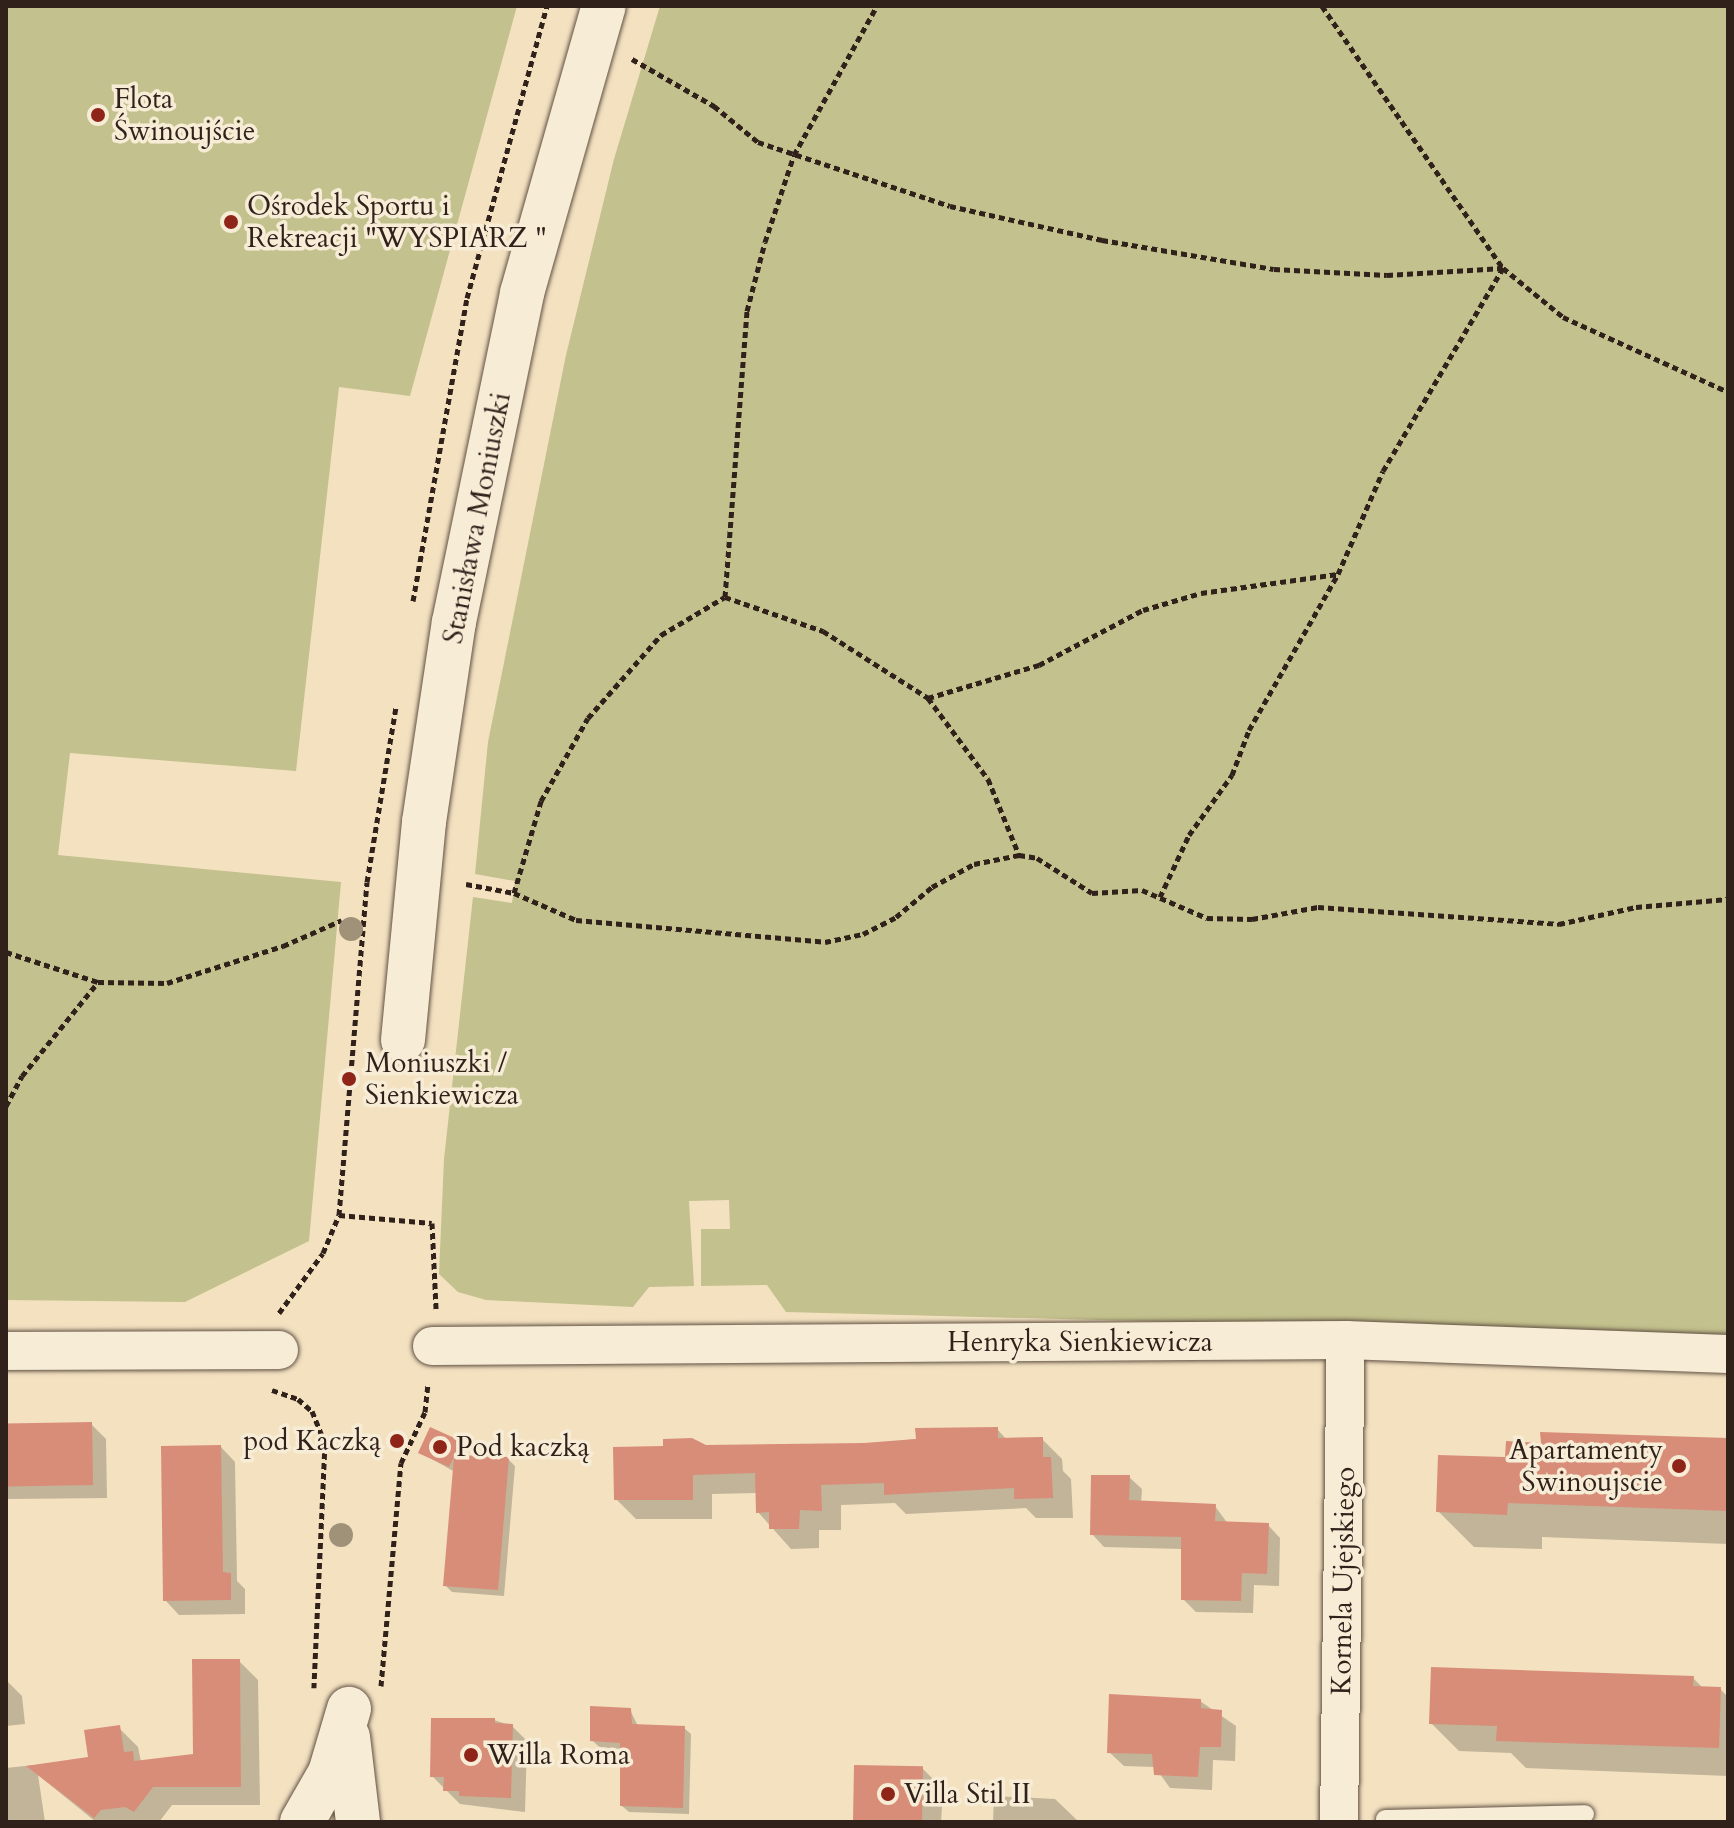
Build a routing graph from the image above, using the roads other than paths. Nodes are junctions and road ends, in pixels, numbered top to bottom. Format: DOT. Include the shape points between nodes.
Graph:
graph roads {
  1 [pos="604,6"];
  2 [pos="403,1040"];
  3 [pos="433,1332"];
  4 [pos="279,1334"];
  5 [pos="1346,1340"];
  6 [pos="6,1351"];
  7 [pos="1728,1354"];
  8 [pos="1585,1814"];
  9 [pos="1385,1819"];
  10 [pos="1461,1819"];
  11 [pos="302,1822"];
  12 [pos="358,1822"];
  13 [pos="1339,1822"];
  1 -- 2 [label="street, Stanisława Moniuszki" via="522,293 454,622 424,822"];
  3 -- 5 [label="street, Henryka Sienkiewicza"];
  4 -- 6 [label="street"];
  5 -- 7 [label="street, Henryka Sienkiewicza"];
  5 -- 13 [label="street, Kornela Ujejskiego"];
  8 -- 10 [label="lane"];
  9 -- 10 [label="lane"];
  11 -- 12 [label="street" via="330,1773 348,1700 348,1753"];
}
